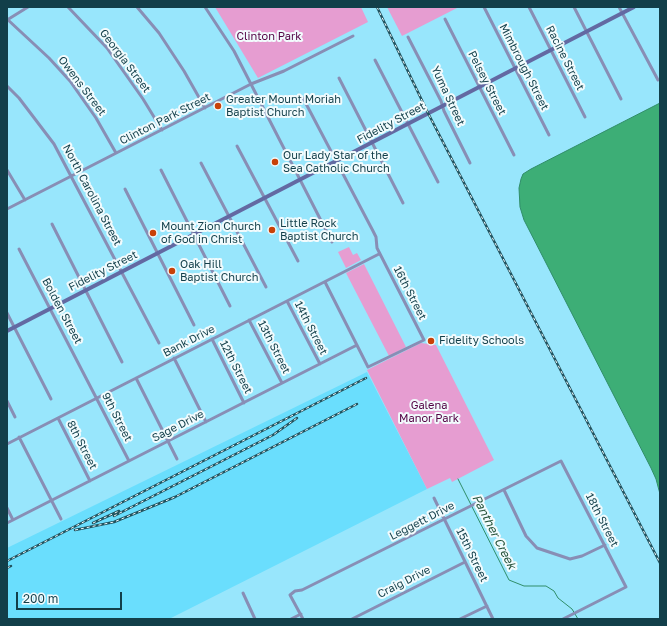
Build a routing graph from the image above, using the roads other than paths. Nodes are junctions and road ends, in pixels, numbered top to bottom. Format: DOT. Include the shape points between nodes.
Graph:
graph roads {
  1 [pos="28,7"];
  2 [pos="68,7"];
  3 [pos="137,7"];
  4 [pos="205,7"];
  5 [pos="484,7"];
  6 [pos="529,7"];
  7 [pos="574,7"];
  8 [pos="619,7"];
  9 [pos="634,7"];
  10 [pos="622,13"];
  11 [pos="7,19"];
  12 [pos="445,19"];
  13 [pos="587,31"];
  14 [pos="353,36"];
  15 [pos="408,37"];
  16 [pos="550,50"];
  17 [pos="375,60"];
  18 [pos="515,69"];
  19 [pos="339,78"];
  20 [pos="658,80"];
  21 [pos="251,84"];
  22 [pos="7,86"];
  23 [pos="479,88"];
  24 [pos="303,98"];
  25 [pos="621,99"];
  26 [pos="443,105"];
  27 [pos="205,108"];
  28 [pos="585,117"];
  29 [pos="408,125"];
  30 [pos="162,130"];
  31 [pos="549,135"];
  32 [pos="372,143"];
  33 [pos="238,146"];
  34 [pos="116,153"];
  35 [pos="514,155"];
  36 [pos="336,161"];
  37 [pos="201,163"];
  38 [pos="470,164"];
  39 [pos="7,170"];
  40 [pos="161,170"];
  41 [pos="72,176"];
  42 [pos="301,180"];
  43 [pos="438,182"];
  44 [pos="125,189"];
  45 [pos="265,198"];
  46 [pos="25,200"];
  47 [pos="403,203"];
  48 [pos="7,209"];
  49 [pos="229,217"];
  50 [pos="52,224"];
  51 [pos="193,235"];
  52 [pos="332,242"];
  53 [pos="19,249"];
  54 [pos="158,254"];
  55 [pos="379,254"];
  56 [pos="298,261"];
  57 [pos="122,272"];
  58 [pos="325,282"];
  59 [pos="266,287"];
  60 [pos="86,291"];
  61 [pos="287,301"];
  62 [pos="230,306"];
  63 [pos="50,309"];
  64 [pos="7,314"];
  65 [pos="250,320"];
  66 [pos="194,325"];
  67 [pos="14,328"];
  68 [pos="7,331"];
  69 [pos="212,339"];
  70 [pos="159,343"];
  71 [pos="357,345"];
  72 [pos="174,358"];
  73 [pos="122,362"];
  74 [pos="320,364"];
  75 [pos="136,378"];
  76 [pos="89,382"];
  77 [pos="282,383"];
  78 [pos="97,398"];
  79 [pos="51,399"];
  80 [pos="7,401"];
  81 [pos="244,403"];
  82 [pos="15,417"];
  83 [pos="58,418"];
  84 [pos="206,422"];
  85 [pos="19,437"];
  86 [pos="168,441"];
  87 [pos="7,444"];
  88 [pos="177,459"];
  89 [pos="129,461"];
  90 [pos="561,461"];
  91 [pos="90,481"];
  92 [pos="504,490"];
  93 [pos="434,498"];
  94 [pos="52,501"];
  95 [pos="7,508"];
  96 [pos="61,519"];
  97 [pos="13,520"];
  98 [pos="444,520"];
  99 [pos="7,524"];
  100 [pos="605,545"];
  101 [pos="465,562"];
  102 [pos="243,594"];
  103 [pos="487,606"];
  104 [pos="301,614"];
  105 [pos="256,619"];
  106 [pos="291,619"];
  107 [pos="303,619"];
  108 [pos="352,619"];
  109 [pos="460,619"];
  110 [pos="493,619"];
  111 [pos="563,619"];
  1 -- 11 [label="street"];
  2 -- 30 [label="street, Georgia Street" via="107,48"];
  3 -- 27 [label="street" via="184,71"];
  4 -- 21 [label="street" via="234,51"];
  5 -- 18 [label="street, Mimbrough Street"];
  6 -- 16 [label="street, Racine Street"];
  7 -- 13 [label="street"];
  8 -- 10 [label="street"];
  9 -- 10 [label="main road, Fidelity Street"];
  10 -- 13 [label="main road, Fidelity Street"];
  10 -- 20 [label="street"];
  11 -- 34 [label="street, Owens Street" via="70,81"];
  12 -- 23 [label="street, Pelsey Street"];
  13 -- 16 [label="main road, Fidelity Street"];
  13 -- 25 [label="street"];
  14 -- 21 [label="street, Clinton Park Street" via="284,71"];
  15 -- 26 [label="street, Yuma Street"];
  16 -- 18 [label="main road, Fidelity Street"];
  16 -- 28 [label="street, Racine Street"];
  17 -- 29 [label="street"];
  18 -- 23 [label="main road, Fidelity Street"];
  18 -- 31 [label="street, Mimbrough Street"];
  19 -- 32 [label="street"];
  21 -- 27 [label="street, Clinton Park Street"];
  21 -- 42 [label="street"];
  22 -- 41 [label="street, North Carolina Street" via="38,121"];
  23 -- 26 [label="main road, Fidelity Street"];
  23 -- 35 [label="street, Pelsey Street"];
  24 -- 36 [label="street, 16th Street"];
  26 -- 29 [label="main road, Fidelity Street"];
  26 -- 38 [label="street, Yuma Street"];
  27 -- 30 [label="street, Clinton Park Street"];
  29 -- 32 [label="main road, Fidelity Street"];
  29 -- 43 [label="street"];
  30 -- 34 [label="street, Clinton Park Street"];
  32 -- 36 [label="main road, Fidelity Street"];
  32 -- 47 [label="street"];
  33 -- 45 [label="street"];
  34 -- 41 [label="street, Clinton Park Street"];
  36 -- 42 [label="main road, Fidelity Street"];
  36 -- 55 [label="street, 16th Street" via="373,231"];
  37 -- 49 [label="street"];
  39 -- 46 [label="street"];
  40 -- 51 [label="street"];
  41 -- 46 [label="street, Clinton Park Street"];
  41 -- 57 [label="street, North Carolina Street"];
  42 -- 45 [label="main road, Fidelity Street"];
  42 -- 52 [label="street"];
  44 -- 54 [label="street"];
  45 -- 49 [label="main road, Fidelity Street"];
  45 -- 56 [label="street"];
  46 -- 48 [label="street, Clinton Park Street"];
  49 -- 51 [label="main road, Fidelity Street"];
  49 -- 59 [label="street"];
  50 -- 60 [label="street"];
  51 -- 54 [label="main road, Fidelity Street"];
  51 -- 62 [label="street"];
  53 -- 63 [label="street, Bolden Street"];
  54 -- 57 [label="main road, Fidelity Street"];
  54 -- 66 [label="street"];
  55 -- 58 [label="street, Bank Drive"];
  55 -- 71 [label="street, 16th Street" via="424,340 368,367"];
  57 -- 60 [label="main road, Fidelity Street"];
  57 -- 70 [label="street, North Carolina Street"];
  58 -- 61 [label="street, Bank Drive"];
  58 -- 71 [label="street"];
  60 -- 63 [label="main road, Fidelity Street"];
  60 -- 73 [label="street"];
  61 -- 65 [label="street, Bank Drive"];
  61 -- 74 [label="street, 14th Street"];
  63 -- 67 [label="main road, Fidelity Street"];
  63 -- 76 [label="street, Bolden Street"];
  64 -- 67 [label="street"];
  65 -- 69 [label="street, Bank Drive"];
  65 -- 77 [label="street, 13th Street"];
  67 -- 68 [label="main road, Fidelity Street"];
  67 -- 79 [label="street"];
  69 -- 72 [label="street, Bank Drive"];
  69 -- 81 [label="street, 12th Street"];
  71 -- 74 [label="street, Sage Drive"];
  72 -- 75 [label="street, Bank Drive"];
  72 -- 84 [label="street"];
  74 -- 77 [label="street, Sage Drive"];
  75 -- 78 [label="street, Bank Drive"];
  75 -- 86 [label="street"];
  76 -- 78 [label="street, 9th Street"];
  77 -- 81 [label="street, Sage Drive"];
  78 -- 83 [label="street, Bank Drive"];
  78 -- 89 [label="street, 9th Street"];
  80 -- 82 [label="street"];
  81 -- 84 [label="street, Sage Drive"];
  83 -- 85 [label="street, Bank Drive"];
  83 -- 91 [label="street, 8th Street"];
  84 -- 86 [label="street, Sage Drive"];
  85 -- 87 [label="street, Bank Drive"];
  85 -- 94 [label="street"];
  86 -- 88 [label="street"];
  86 -- 89 [label="street, Sage Drive"];
  89 -- 91 [label="street, Sage Drive"];
  90 -- 92 [label="street, Leggett Drive"];
  90 -- 100 [label="street, 18th Street"];
  91 -- 94 [label="street, Sage Drive"];
  92 -- 98 [label="street, Leggett Drive"];
  92 -- 100 [label="street" via="526,536 537,548 570,559"];
  93 -- 98 [label="street, 15th Street"];
  94 -- 96 [label="street"];
  94 -- 97 [label="street, Sage Drive"];
  95 -- 97 [label="street"];
  97 -- 99 [label="street, Sage Drive"];
  98 -- 101 [label="street, 15th Street"];
  98 -- 104 [label="street, Leggett Drive" via="302,590 295,591 290,595"];
  100 -- 111 [label="street, 18th Street" via="626,587"];
  101 -- 103 [label="street, 15th Street"];
  101 -- 108 [label="street, Craig Drive"];
  102 -- 105 [label="street"];
  103 -- 109 [label="street"];
  103 -- 110 [label="street, 15th Street"];
  104 -- 106 [label="street"];
  104 -- 107 [label="street"];
}
